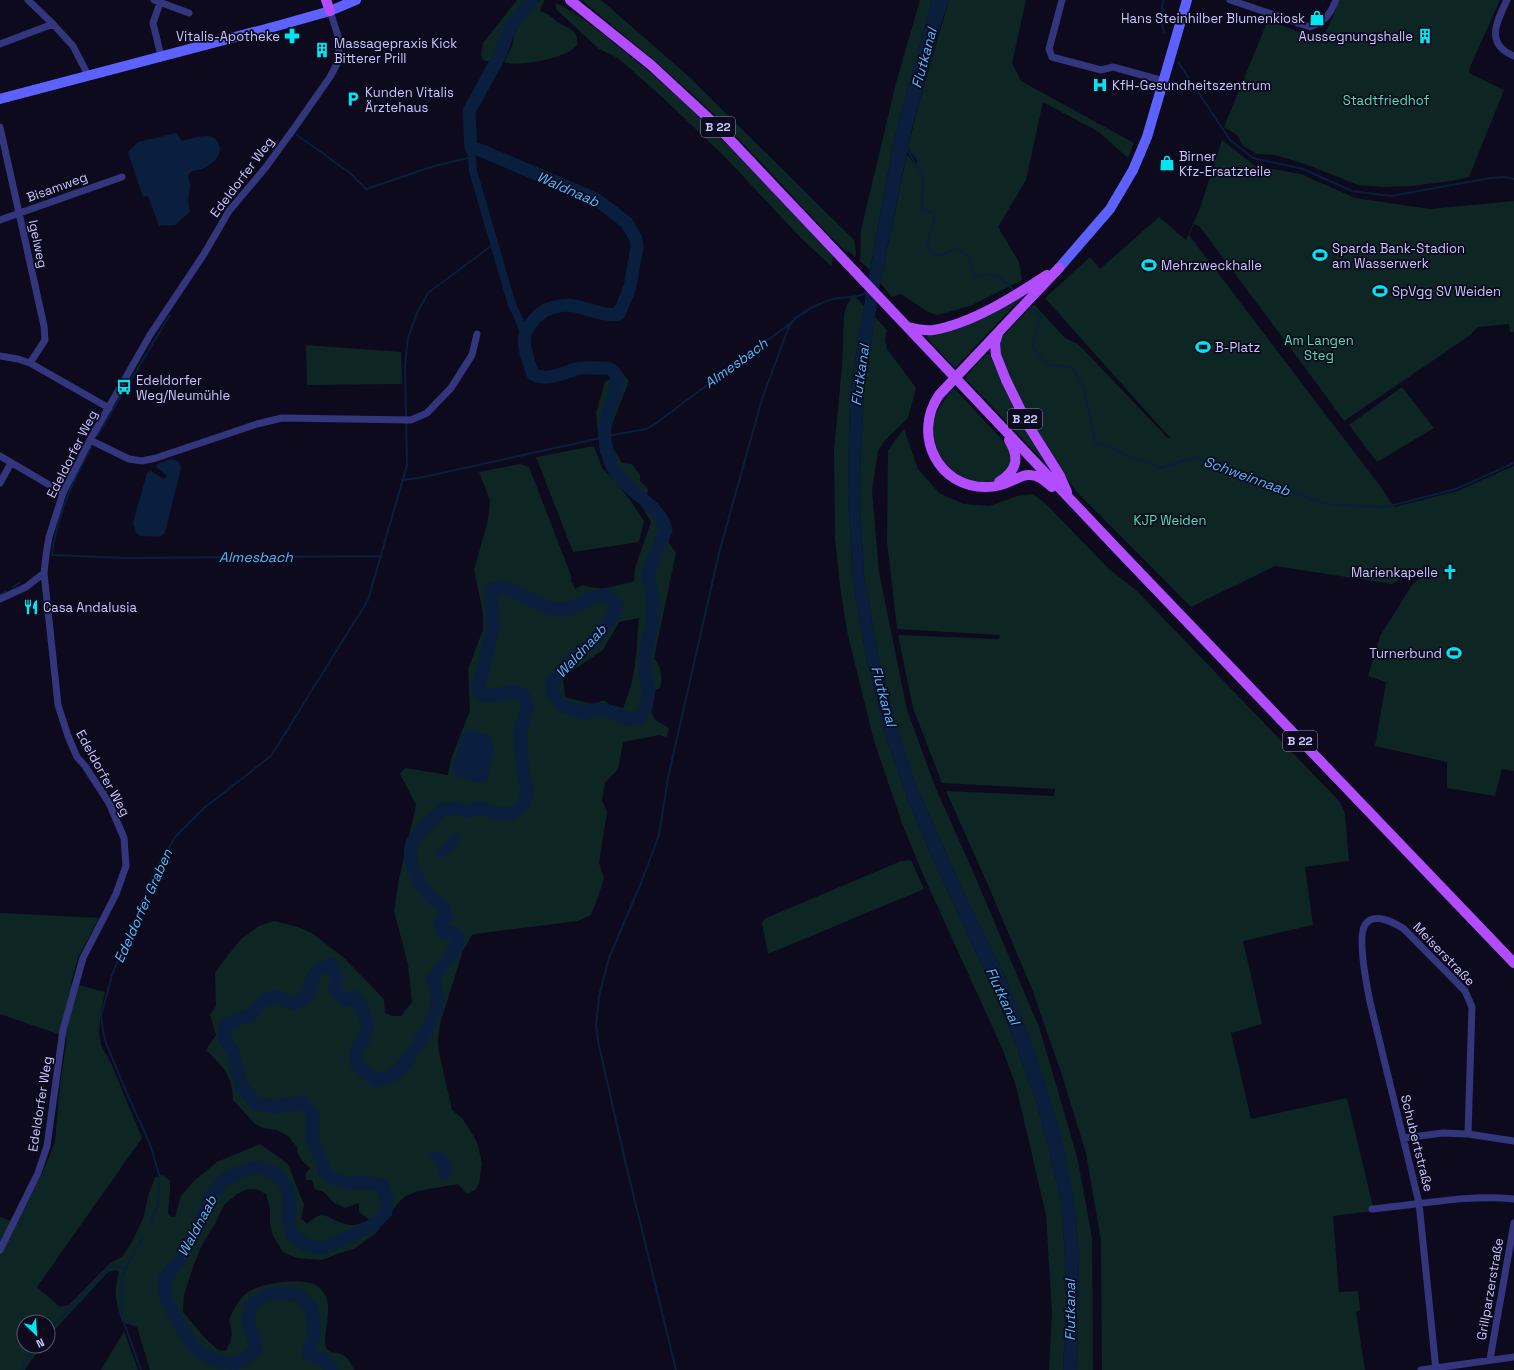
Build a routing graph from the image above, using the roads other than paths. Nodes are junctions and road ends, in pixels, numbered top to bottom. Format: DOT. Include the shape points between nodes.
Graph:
graph roads {
  1 [pos="28,0"];
  2 [pos="326,0"];
  3 [pos="356,0"];
  4 [pos="570,0"];
  5 [pos="1062,0"];
  6 [pos="1187,0"];
  7 [pos="1230,0"];
  8 [pos="1336,0"];
  9 [pos="1507,0"];
  10 [pos="158,1"];
  11 [pos="330,11"];
  12 [pos="189,13"];
  13 [pos="53,24"];
  14 [pos="0,44"];
  15 [pos="161,56"];
  16 [pos="1514,56"];
  17 [pos="88,75"];
  18 [pos="1164,81"];
  19 [pos="0,99"];
  20 [pos="0,127"];
  21 [pos="122,176"];
  22 [pos="19,213"];
  23 [pos="0,220"];
  24 [pos="1038,285"];
  25 [pos="908,327"];
  26 [pos="999,332"];
  27 [pos="477,334"];
  28 [pos="0,356"];
  29 [pos="30,364"];
  30 [pos="109,408"];
  31 [pos="998,422"];
  32 [pos="90,440"];
  33 [pos="0,456"];
  34 [pos="11,463"];
  35 [pos="0,483"];
  36 [pos="992,487"];
  37 [pos="63,493"];
  38 [pos="1072,501"];
  39 [pos="44,573"];
  40 [pos="0,600"];
  41 [pos="1364,925"];
  42 [pos="1514,963"];
  43 [pos="1468,1134"];
  44 [pos="1404,1138"];
  45 [pos="1514,1141"];
  46 [pos="1514,1199"];
  47 [pos="1420,1203"];
  48 [pos="1372,1209"];
  49 [pos="1514,1223"];
  50 [pos="0,1250"];
  51 [pos="1514,1356"];
  52 [pos="1490,1360"];
  53 [pos="1436,1369"];
  54 [pos="1421,1370"];
  1 -- 13 [label="street"];
  2 -- 11 [label="main road"];
  3 -- 11 [label="main road"];
  4 -- 25 [label="main road, B 22" via="651,65 719,128"];
  5 -- 18 [label="street" via="1049,49 1052,57 1101,70 1113,67"];
  6 -- 18 [label="main road"];
  7 -- 8 [label="street" via="1310,27 1320,23 1331,13"];
  9 -- 16 [label="street" via="1496,28 1495,41 1499,47"];
  10 -- 12 [label="street"];
  10 -- 15 [label="street" via="153,23"];
  11 -- 15 [label="main road"];
  11 -- 30 [label="street, Edeldorfer Weg" via="340,50 339,60 330,77 266,167 229,211 194,271 150,335"];
  13 -- 14 [label="street"];
  13 -- 17 [label="street" via="72,46"];
  15 -- 17 [label="main road"];
  17 -- 19 [label="main road"];
  18 -- 24 [label="main road" via="1147,137 1133,170 1110,209 1059,268"];
  20 -- 22 [label="street, Igelweg"];
  21 -- 22 [label="street, Bisamweg"];
  22 -- 23 [label="street, Bisamweg"];
  22 -- 29 [label="street, Igelweg" via="44,326 45,340"];
  24 -- 25 [label="main road" via="952,324 932,330"];
  24 -- 26 [label="main road"];
  25 -- 31 [label="main road, B 22"];
  26 -- 36 [label="main road" via="939,395 933,405 927,429 932,454 956,480 980,487"];
  26 -- 38 [label="main road, B 22" via="995,343 996,355 1006,380"];
  27 -- 32 [label="street" via="472,355 451,388 427,413 411,420 282,418 142,461 129,459"];
  28 -- 29 [label="street"];
  29 -- 30 [label="street"];
  30 -- 32 [label="street, Edeldorfer Weg"];
  31 -- 36 [label="main road" via="1015,450 1017,460 1008,476"];
  31 -- 38 [label="main road, B 22"];
  32 -- 37 [label="street, Edeldorfer Weg"];
  33 -- 34 [label="street"];
  34 -- 35 [label="street"];
  34 -- 37 [label="street"];
  36 -- 38 [label="main road" via="1027,474 1035,475"];
  37 -- 39 [label="street, Edeldorfer Weg" via="49,537"];
  38 -- 42 [label="main road, B 22"];
  39 -- 40 [label="street" via="26,587"];
  39 -- 50 [label="street, Edeldorfer Weg" via="58,705 77,757 109,803 124,838 126,866 116,894 83,958 64,1030 47,1146 38,1173"];
  41 -- 43 [label="street, Meiserstraße" via="1376,919 1393,922 1404,929 1469,998 1472,1006"];
  41 -- 44 [label="street, Schubertstraße" via="1363,948 1370,1002"];
  43 -- 44 [label="street" via="1443,1133"];
  43 -- 45 [label="street"];
  44 -- 47 [label="street, Schubertstraße"];
  46 -- 47 [label="street" via="1473,1198"];
  47 -- 48 [label="street"];
  47 -- 53 [label="street, Schubertstraße"];
  49 -- 52 [label="street, Grillparzerstraße"];
  51 -- 52 [label="street"];
  52 -- 53 [label="street"];
  53 -- 54 [label="street"];
}
